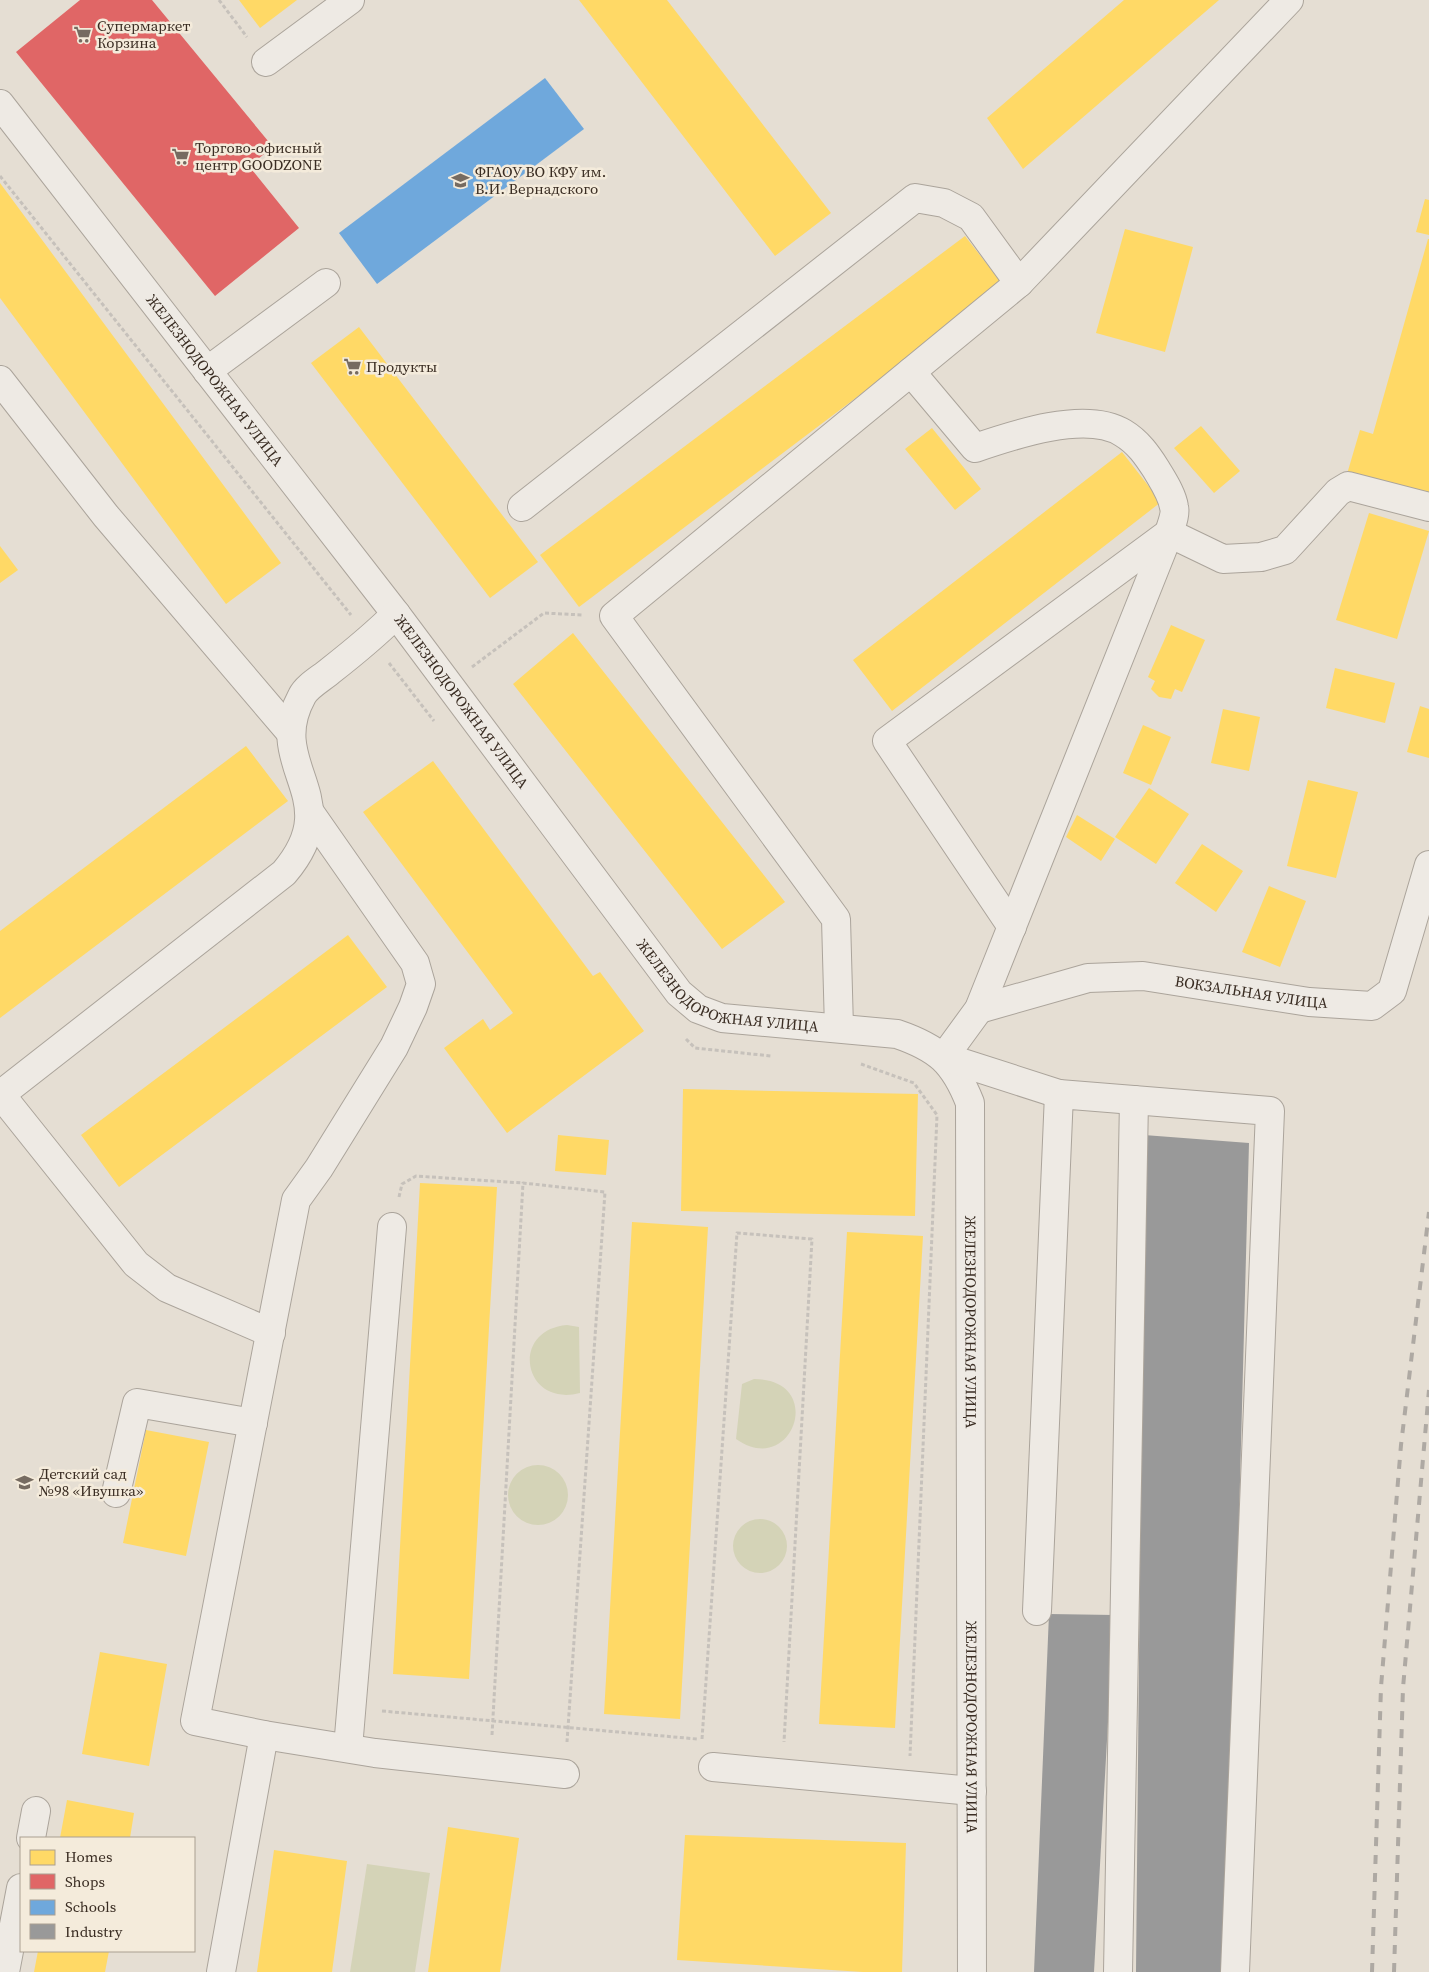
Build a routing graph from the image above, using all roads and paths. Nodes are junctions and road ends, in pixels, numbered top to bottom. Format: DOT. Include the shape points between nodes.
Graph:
graph roads {
  1 [pos="218,0"];
  2 [pos="350,0"];
  3 [pos="1289,0"];
  4 [pos="266,62"];
  5 [pos="0,104"];
  6 [pos="0,176"];
  7 [pos="326,283"];
  8 [pos="1019,283"];
  9 [pos="207,371"];
  10 [pos="911,372"];
  11 [pos="0,380"];
  12 [pos="522,507"];
  13 [pos="1429,507"];
  14 [pos="1169,533"];
  15 [pos="396,614"];
  16 [pos="614,616"];
  17 [pos="370,639"];
  18 [pos="447,685"];
  19 [pos="291,733"];
  20 [pos="311,814"];
  21 [pos="1429,865"];
  22 [pos="1012,927"];
  23 [pos="979,1009"];
  24 [pos="839,1028"];
  25 [pos="683,1036"];
  26 [pos="774,1056"];
  27 [pos="944,1057"];
  28 [pos="860,1063"];
  29 [pos="1059,1094"];
  30 [pos="0,1095"];
  31 [pos="1134,1100"];
  32 [pos="523,1183"];
  33 [pos="392,1227"];
  34 [pos="271,1334"];
  35 [pos="253,1423"];
  36 [pos="116,1494"];
  37 [pos="1037,1611"];
  38 [pos="351,1709"];
  39 [pos="493,1721"];
  40 [pos="568,1728"];
  41 [pos="264,1735"];
  42 [pos="702,1740"];
  43 [pos="711,1740"];
  44 [pos="784,1746"];
  45 [pos="348,1748"];
  46 [pos="918,1759"];
  47 [pos="490,1766"];
  48 [pos="713,1767"];
  49 [pos="565,1774"];
  50 [pos="972,1791"];
  51 [pos="36,1811"];
  52 [pos="30,1837"];
  53 [pos="20,1893"];
  54 [pos="5,1972"];
  55 [pos="222,1972"];
  56 [pos="972,1972"];
  57 [pos="1118,1972"];
  58 [pos="1236,1972"];
  1 -- 4 [label="path"];
  2 -- 4 [label="street"];
  3 -- 8 [label="street"];
  5 -- 9 [label="street, ЖЕЛЕЗНОДОРОЖНАЯ УЛИЦА"];
  6 -- 17 [label="path"];
  7 -- 9 [label="street"];
  8 -- 10 [label="street"];
  8 -- 12 [label="street" via="971,216 944,203 915,198"];
  9 -- 15 [label="street, ЖЕЛЕЗНОДОРОЖНАЯ УЛИЦА"];
  10 -- 14 [label="street" via="975,448 1020,432 1056,426 1097,424 1122,432 1140,446 1165,485 1175,508"];
  10 -- 16 [label="street"];
  11 -- 19 [label="street" via="106,516"];
  13 -- 14 [label="street" via="1348,486 1338,492 1286,550 1261,557 1223,559"];
  14 -- 22 [label="street"];
  14 -- 22 [label="street" via="886,741"];
  15 -- 17 [label="street"];
  15 -- 18 [label="street, ЖЕЛЕЗНОДОРОЖНАЯ УЛИЦА"];
  16 -- 18 [label="path" via="544,613"];
  16 -- 24 [label="street" via="836,919"];
  17 -- 19 [label="street" via="302,694 292,719"];
  18 -- 24 [label="street, ЖЕЛЕЗНОДОРОЖНАЯ УЛИЦА" via="679,993 698,1009 722,1018"];
  19 -- 20 [label="street" via="290,746 308,792"];
  20 -- 30 [label="street" via="308,836 284,873"];
  20 -- 34 [label="street" via="415,963 421,984 394,1047 296,1200"];
  21 -- 23 [label="street, ВОКЗАЛЬНАЯ УЛИЦА" via="1392,991 1372,1006 1309,1002 1143,976 1088,978"];
  22 -- 23 [label="street"];
  23 -- 27 [label="street"];
  24 -- 27 [label="street, ЖЕЛЕЗНОДОРОЖНАЯ УЛИЦА" via="896,1034 922,1042"];
  25 -- 26 [label="path" via="695,1048"];
  27 -- 29 [label="street"];
  27 -- 50 [label="street, ЖЕЛЕЗНОДОРОЖНАЯ УЛИЦА" via="961,1078 970,1103"];
  28 -- 46 [label="path" via="914,1083 937,1115 910,1759"];
  29 -- 31 [label="street"];
  29 -- 37 [label="street"];
  30 -- 34 [label="street" via="136,1264 167,1288"];
  31 -- 57 [label="street"];
  31 -- 58 [label="street" via="1270,1111"];
  32 -- 33 [label="path" via="416,1176 402,1184"];
  32 -- 39 [label="path"];
  32 -- 40 [label="path" via="605,1192"];
  33 -- 38 [label="street"];
  34 -- 35 [label="street"];
  35 -- 36 [label="street" via="136,1403"];
  35 -- 41 [label="street" via="195,1721"];
  38 -- 39 [label="path"];
  38 -- 45 [label="street"];
  39 -- 40 [label="path"];
  39 -- 47 [label="path"];
  40 -- 42 [label="path"];
  40 -- 49 [label="path"];
  41 -- 45 [label="street"];
  41 -- 55 [label="street"];
  42 -- 43 [label="path"];
  42 -- 44 [label="path" via="737,1233 812,1239"];
  45 -- 47 [label="street"];
  47 -- 49 [label="street"];
  48 -- 50 [label="street"];
  50 -- 56 [label="street, ЖЕЛЕЗНОДОРОЖНАЯ УЛИЦА"];
  51 -- 52 [label="street"];
  53 -- 54 [label="street"];
}
